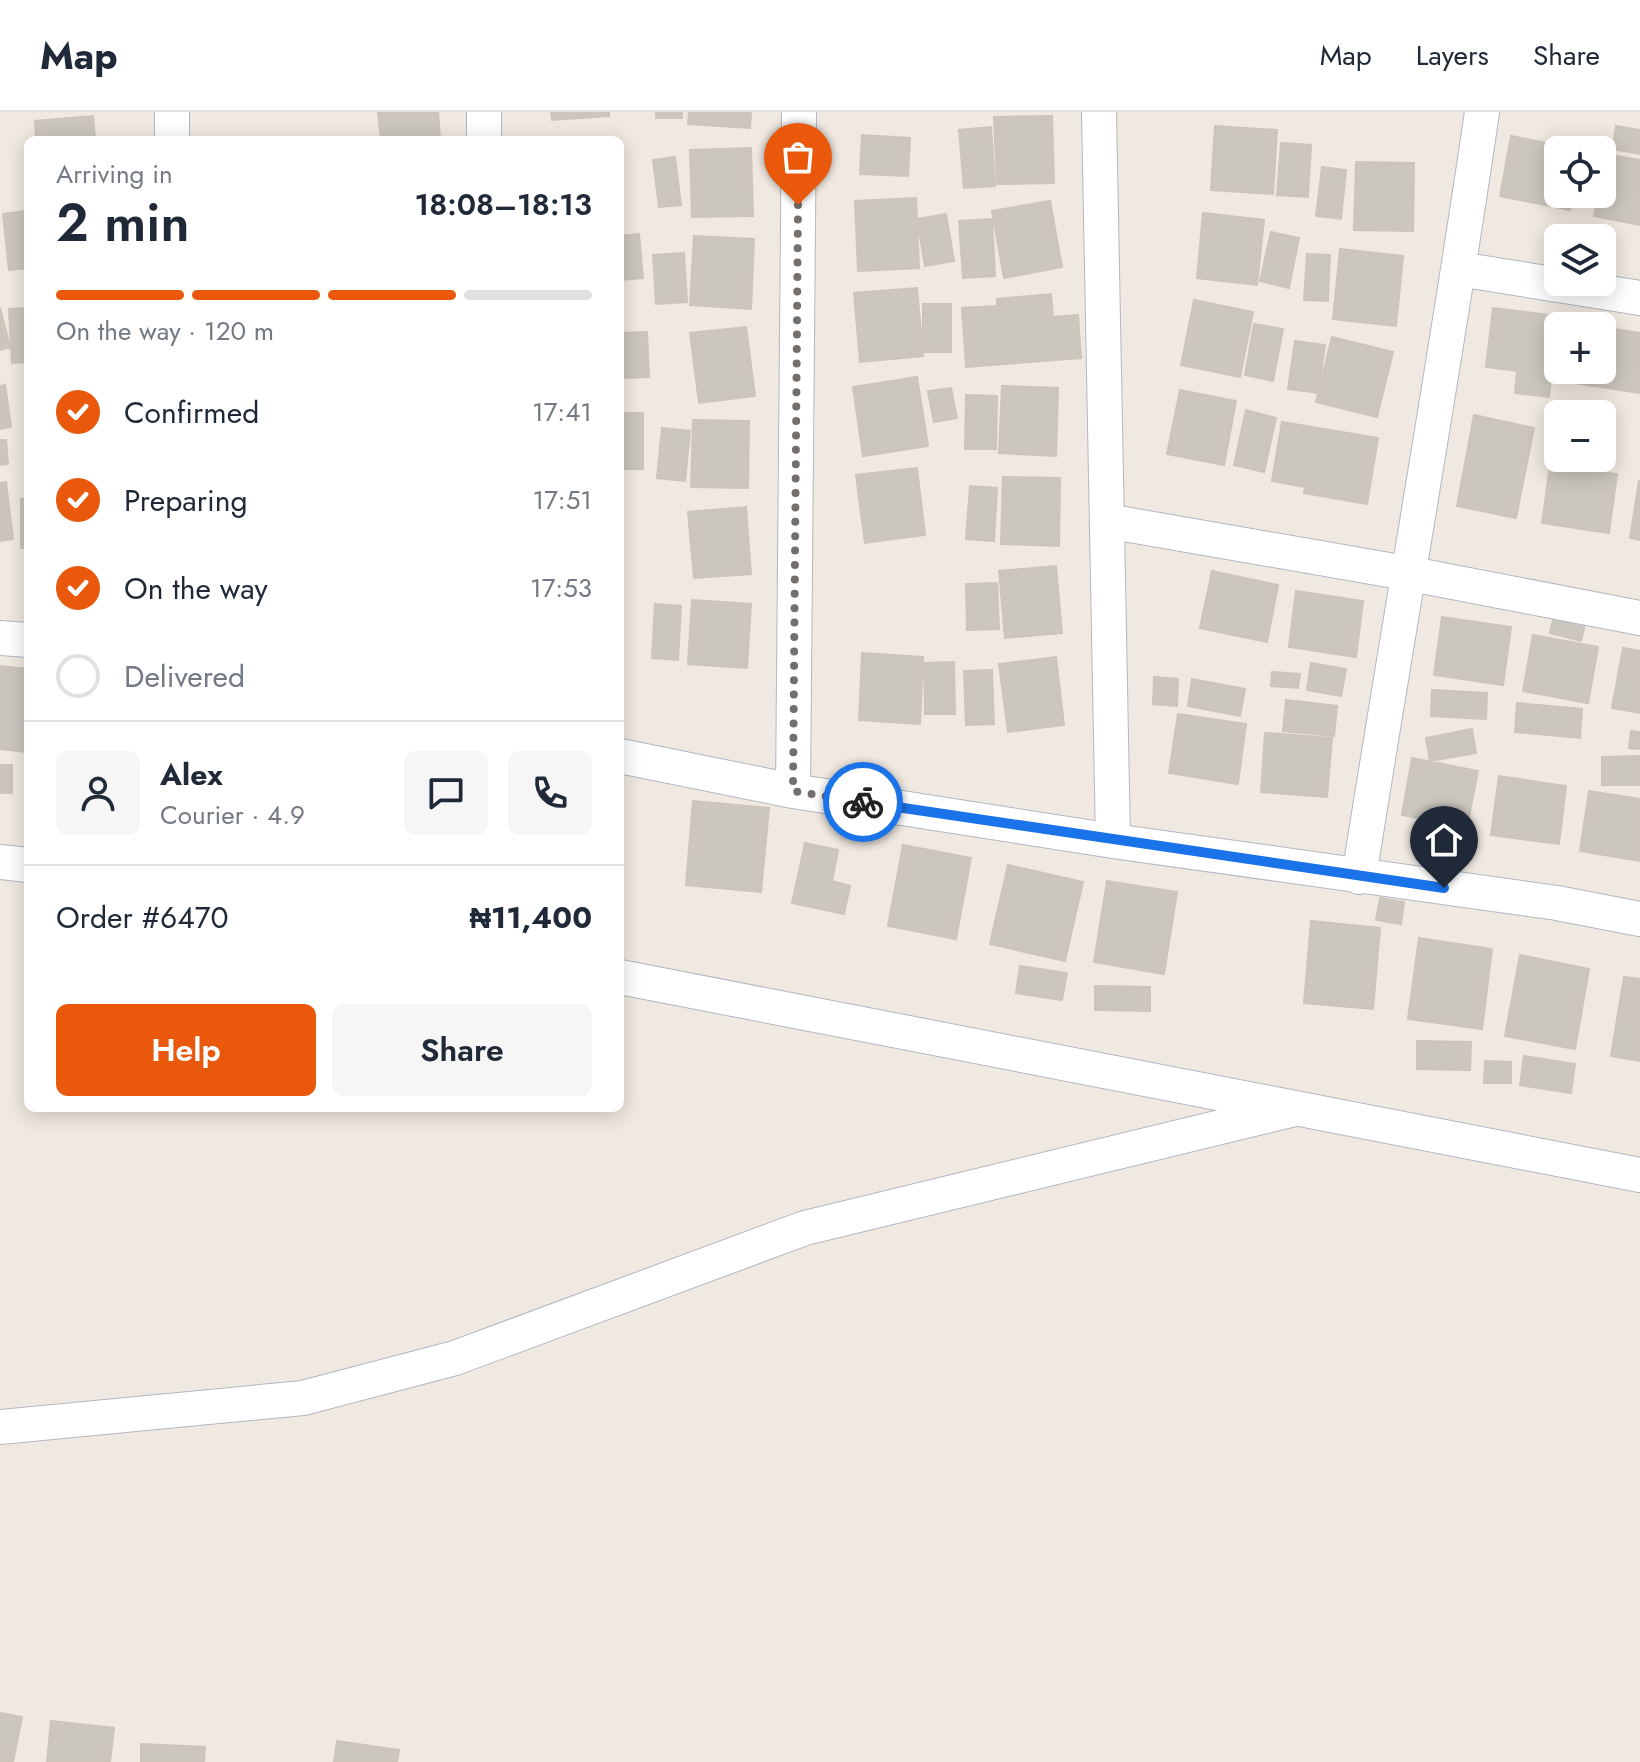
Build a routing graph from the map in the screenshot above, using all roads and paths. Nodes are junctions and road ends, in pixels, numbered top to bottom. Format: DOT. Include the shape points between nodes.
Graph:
graph roads {
  1 [pos="172,112"];
  2 [pos="484,112"];
  3 [pos="799,112"];
  4 [pos="1099,112"];
  5 [pos="1482,112"];
  6 [pos="172,136"];
  7 [pos="484,136"];
  8 [pos="1459,269"];
  9 [pos="1640,298"];
  10 [pos="1107,521"];
  11 [pos="1406,573"];
  12 [pos="1640,618"];
  13 [pos="0,638"];
  14 [pos="24,640"];
  15 [pos="624,757"];
  16 [pos="793,791"];
  17 [pos="1113,841"];
  18 [pos="0,862"];
  19 [pos="24,865"];
  20 [pos="1359,877"];
  21 [pos="1640,919"];
  22 [pos="624,978"];
  23 [pos="1295,1109"];
  24 [pos="1640,1175"];
  25 [pos="0,1427"];
  1 -- 6 [label="street"];
  2 -- 7 [label="street"];
  3 -- 16 [label="street"];
  4 -- 10 [label="street"];
  5 -- 8 [label="street"];
  8 -- 9 [label="street"];
  8 -- 11 [label="street"];
  10 -- 11 [label="street"];
  10 -- 17 [label="street"];
  11 -- 12 [label="street"];
  11 -- 20 [label="street"];
  13 -- 14 [label="street"];
  15 -- 16 [label="street"];
  16 -- 17 [label="street"];
  17 -- 20 [label="street"];
  18 -- 19 [label="street"];
  20 -- 21 [label="street"];
  22 -- 23 [label="street"];
  23 -- 24 [label="street"];
  23 -- 25 [label="street" via="805,1228 455,1358 303,1398"];
}
